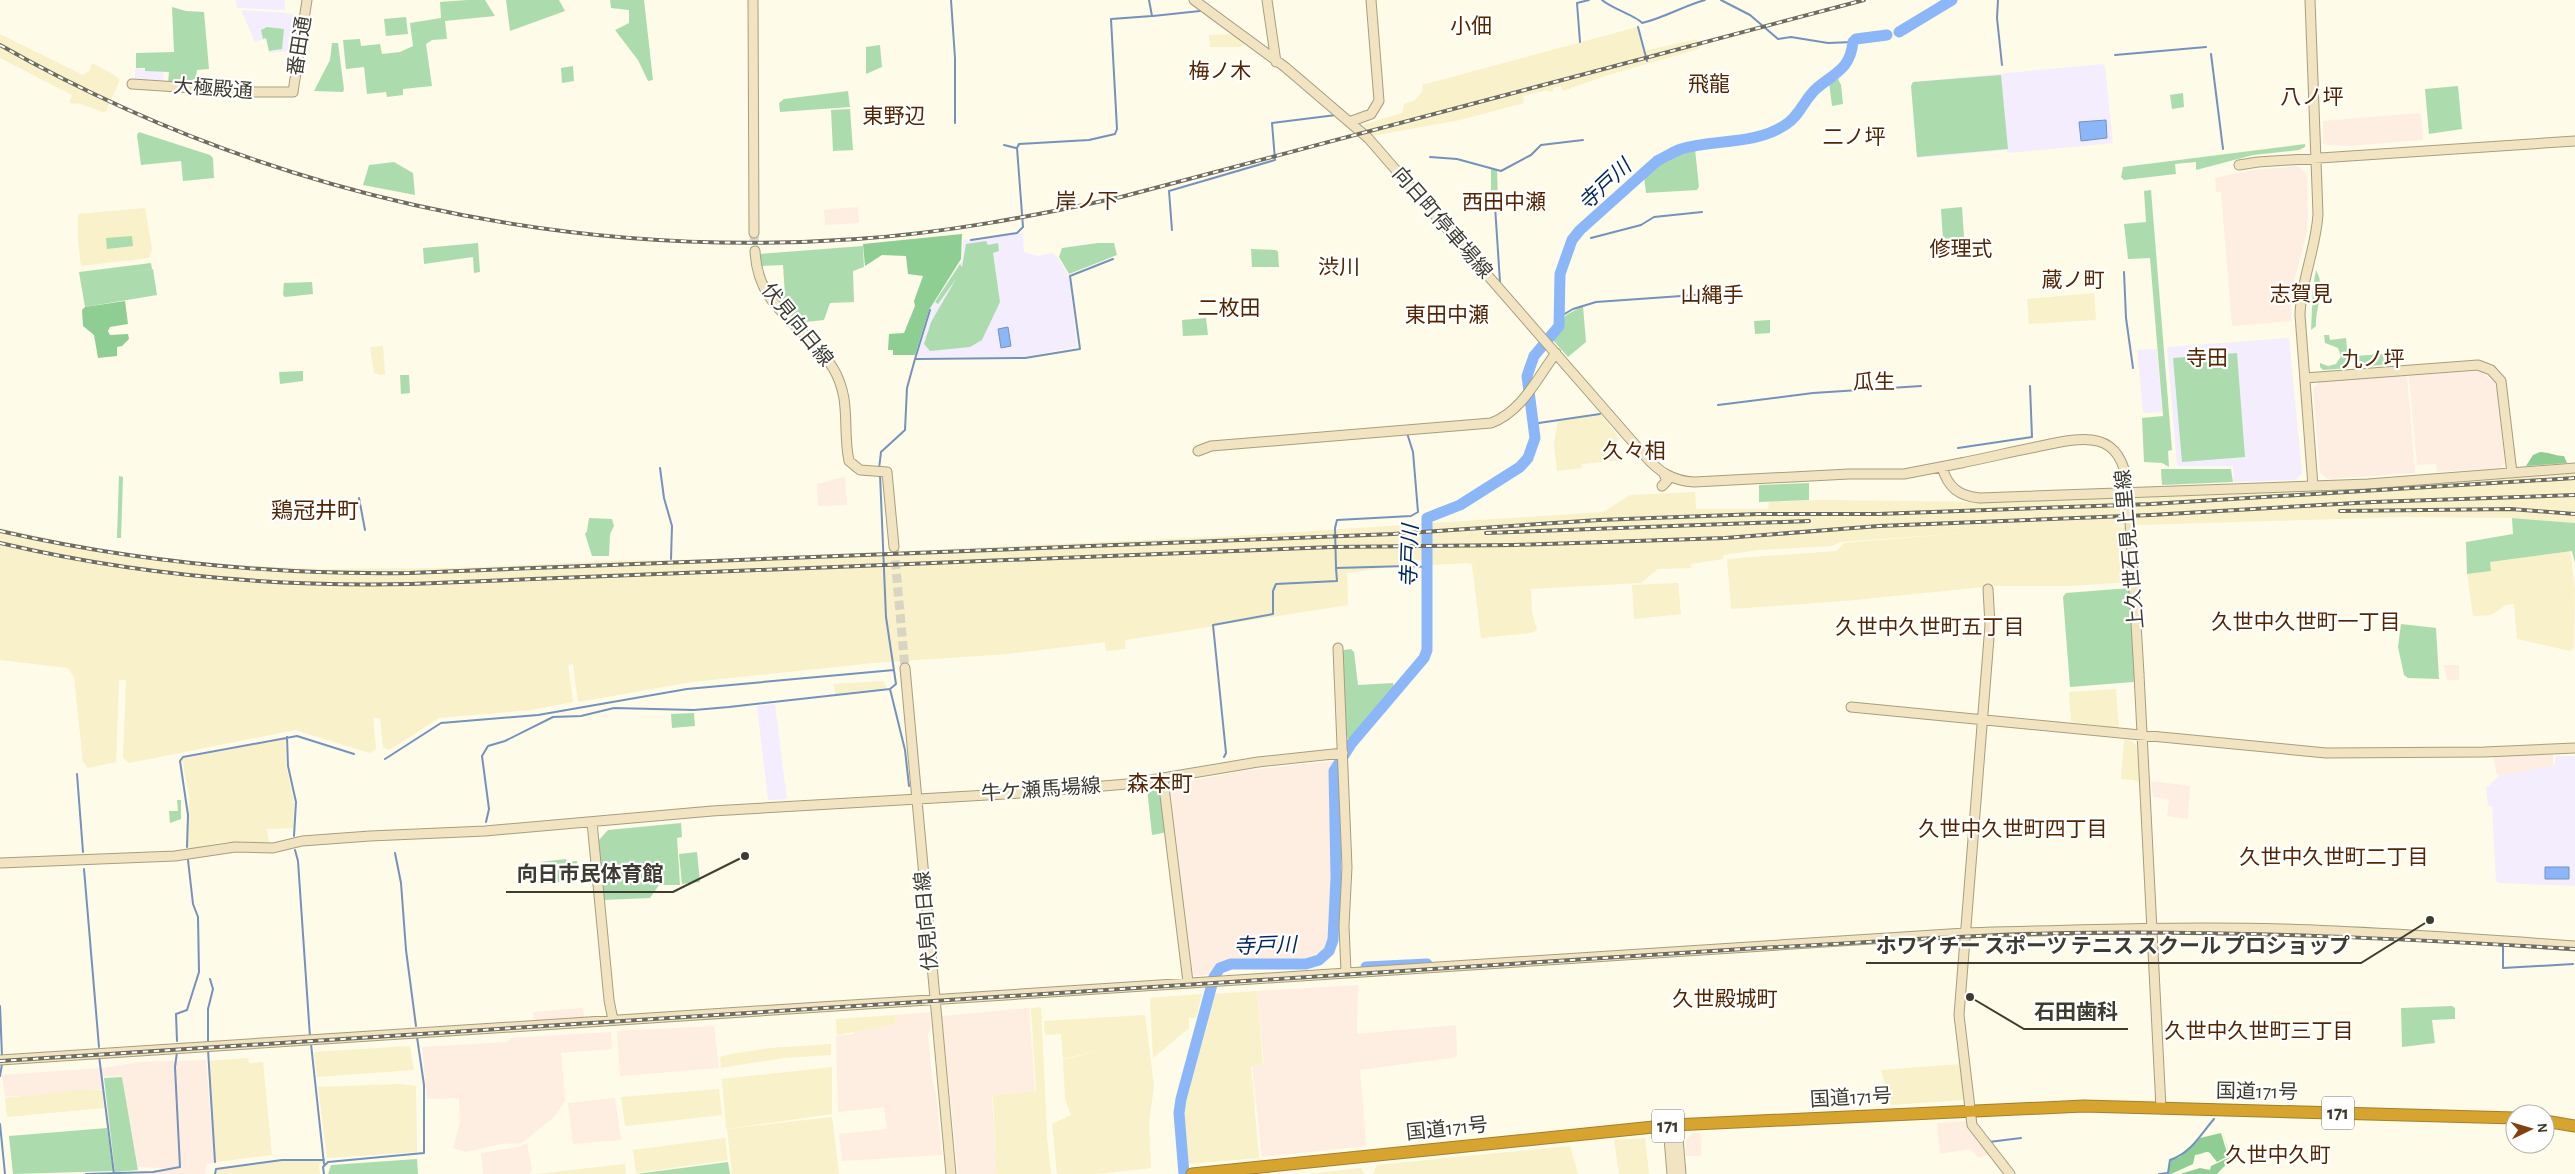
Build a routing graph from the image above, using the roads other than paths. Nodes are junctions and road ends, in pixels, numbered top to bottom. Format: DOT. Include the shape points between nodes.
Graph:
graph roads {
  1 [pos="307,0"];
  2 [pos="753,0"];
  3 [pos="1194,0"];
  4 [pos="1267,0"];
  5 [pos="1371,0"];
  6 [pos="2310,0"];
  7 [pos="1276,62"];
  8 [pos="132,84"];
  9 [pos="293,92"];
  10 [pos="1349,122"];
  11 [pos="2575,141"];
  12 [pos="2316,158"];
  13 [pos="2240,165"];
  14 [pos="754,233"];
  15 [pos="755,251"];
  16 [pos="1556,353"];
  17 [pos="2306,378"];
  18 [pos="1198,450"];
  19 [pos="1942,467"];
  20 [pos="2575,468"];
  21 [pos="2512,473"];
  22 [pos="1664,474"];
  23 [pos="1662,486"];
  24 [pos="2313,486"];
  25 [pos="894,547"];
  26 [pos="1988,589"];
  27 [pos="1338,648"];
  28 [pos="905,668"];
  29 [pos="1851,707"];
  30 [pos="1983,719"];
  31 [pos="2142,736"];
  32 [pos="2575,748"];
  33 [pos="1343,753"];
  34 [pos="1164,779"];
  35 [pos="917,799"];
  36 [pos="592,822"];
  37 [pos="0,863"];
  38 [pos="2153,928"];
  39 [pos="1965,932"];
  40 [pos="2575,946"];
  41 [pos="1346,972"];
  42 [pos="1188,982"];
  43 [pos="935,999"];
  44 [pos="613,1020"];
  45 [pos="2,1060"];
  46 [pos="2161,1108"];
  47 [pos="1970,1111"];
  48 [pos="2505,1118"];
  49 [pos="2575,1119"];
  50 [pos="2555,1121"];
  51 [pos="2555,1123"];
  52 [pos="1673,1125"];
  53 [pos="2575,1126"];
  54 [pos="2008,1172"];
  55 [pos="951,1174"];
  56 [pos="1192,1174"];
  57 [pos="1672,1174"];
  58 [pos="1681,1174"];
  1 -- 9 [label="street, 番田通"];
  2 -- 14 [label="street"];
  3 -- 7 [label="street, 向日町停車場線"];
  4 -- 7 [label="street"];
  5 -- 10 [label="street" via="1379,101 1371,114"];
  6 -- 12 [label="street"];
  7 -- 10 [label="street, 向日町停車場線"];
  8 -- 9 [label="street, 大極殿通"];
  10 -- 16 [label="street, 向日町停車場線" via="1368,138"];
  11 -- 12 [label="street"];
  12 -- 13 [label="street"];
  12 -- 17 [label="street" via="2318,222 2300,309"];
  15 -- 25 [label="street, 伏見向日線" via="757,272 765,292 823,355 838,380 846,400 849,461 860,470 887,472"];
  16 -- 18 [label="street" via="1526,395 1501,420 1486,424 1211,446"];
  16 -- 22 [label="street, 向日町停車場線" via="1648,460"];
  17 -- 21 [label="street" via="2470,365 2486,367 2501,381"];
  17 -- 24 [label="street"];
  19 -- 22 [label="street, 上久世石見上里線" via="1904,474 1694,482"];
  19 -- 24 [label="street" via="1955,491 1980,498"];
  19 -- 31 [label="street, 上久世石見上里線, bridge" via="2084,438 2105,443 2119,455 2128,488"];
  20 -- 21 [label="street"];
  21 -- 24 [label="street"];
  22 -- 23 [label="street" via="1667,481"];
  26 -- 30 [label="street" via="1990,625"];
  27 -- 33 [label="street"];
  28 -- 35 [label="street, 伏見向日線"];
  29 -- 30 [label="street"];
  30 -- 31 [label="street"];
  30 -- 39 [label="street"];
  31 -- 32 [label="street" via="2326,753"];
  31 -- 38 [label="street, 上久世石見上里線"];
  33 -- 34 [label="street, 牛ケ瀬馬場線" via="1258,762"];
  33 -- 41 [label="street"];
  34 -- 35 [label="street, 牛ケ瀬馬場線"];
  34 -- 42 [label="street"];
  35 -- 36 [label="street, 牛ケ瀬馬場線" via="712,811"];
  35 -- 43 [label="street, 伏見向日線"];
  36 -- 37 [label="street, 牛ケ瀬馬場線" via="485,832 310,840 273,848 235,847 175,856"];
  36 -- 44 [label="street"];
  38 -- 39 [label="street"];
  38 -- 40 [label="street" via="2392,933"];
  38 -- 46 [label="street, 上久世石見上里線"];
  39 -- 41 [label="street"];
  39 -- 47 [label="street" via="1959,1015"];
  41 -- 42 [label="street"];
  42 -- 43 [label="street"];
  43 -- 44 [label="street"];
  43 -- 55 [label="street, 伏見向日線"];
  44 -- 45 [label="street"];
  46 -- 47 [label="highway, 国道171号 / 171" via="2084,1106"];
  46 -- 48 [label="highway, 国道171号 / 171"];
  47 -- 52 [label="highway, 国道171号 / 171"];
  47 -- 54 [label="street" via="1972,1125"];
  49 -- 50 [label="highway"];
  51 -- 53 [label="highway"];
  52 -- 56 [label="highway, 国道171号 / 171"];
  52 -- 57 [label="street" via="1669,1138"];
  52 -- 58 [label="street" via="1678,1138"];
}
